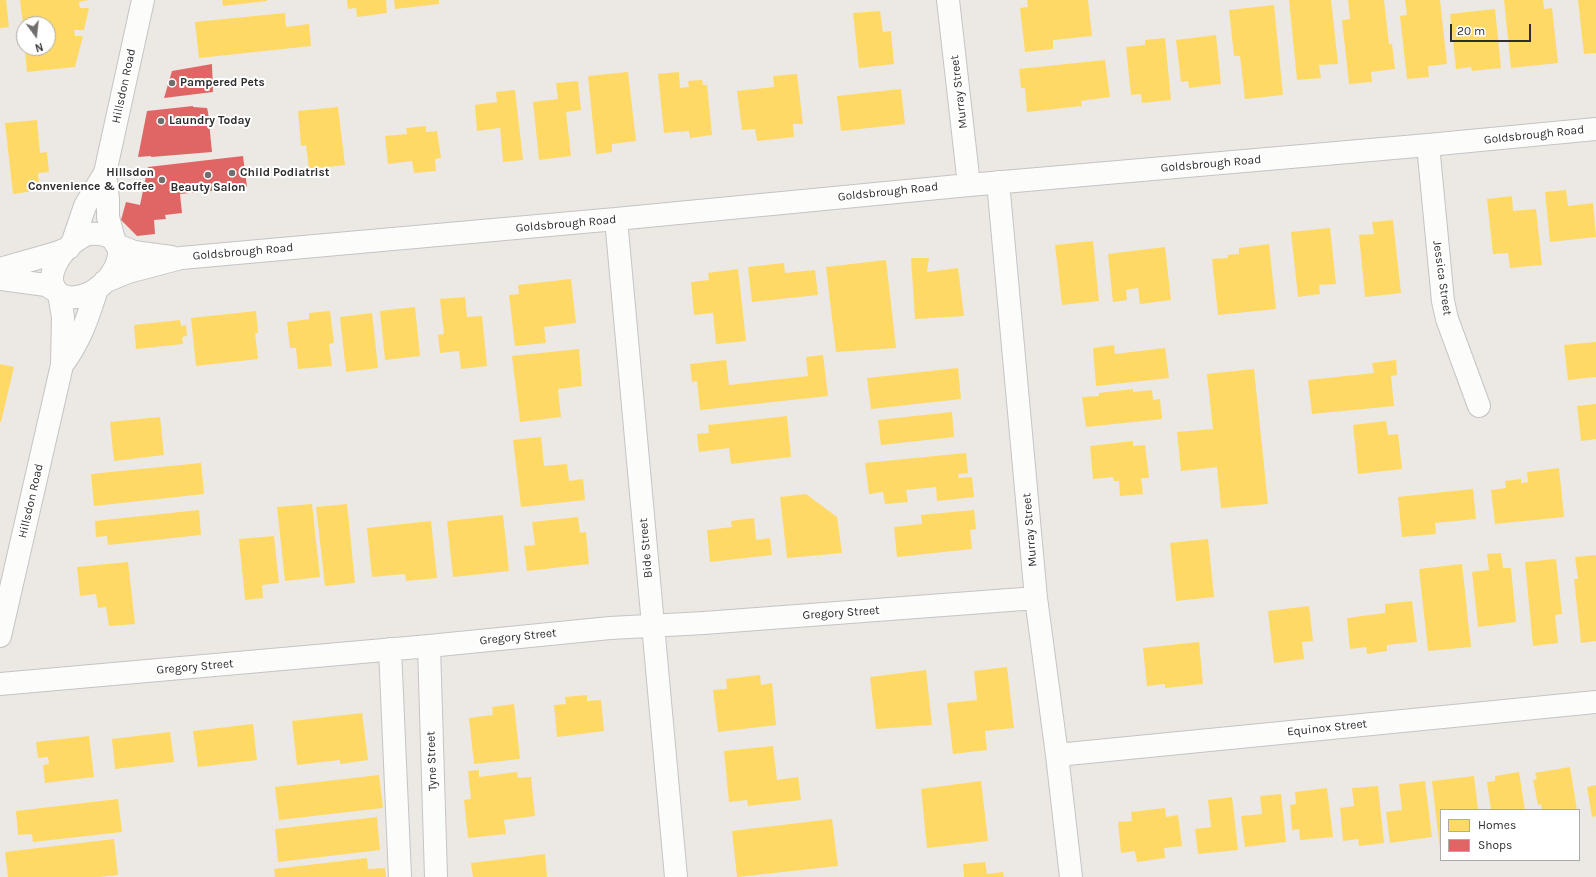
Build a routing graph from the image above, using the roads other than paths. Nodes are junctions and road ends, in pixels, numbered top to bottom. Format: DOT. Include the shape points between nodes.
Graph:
graph roads {
  1 [pos="143,0"];
  2 [pos="948,0"];
  3 [pos="1596,129"];
  4 [pos="1428,145"];
  5 [pos="105,173"];
  6 [pos="998,182"];
  7 [pos="970,184"];
  8 [pos="616,219"];
  9 [pos="116,244"];
  10 [pos="70,246"];
  11 [pos="181,258"];
  12 [pos="0,269"];
  13 [pos="0,279"];
  14 [pos="101,285"];
  15 [pos="58,293"];
  16 [pos="62,365"];
  17 [pos="1479,406"];
  18 [pos="1036,598"];
  19 [pos="653,626"];
  20 [pos="0,636"];
  21 [pos="429,646"];
  22 [pos="390,649"];
  23 [pos="0,684"];
  24 [pos="1596,702"];
  25 [pos="1057,755"];
  26 [pos="400,877"];
  27 [pos="436,877"];
  28 [pos="676,877"];
  29 [pos="1071,877"];
  1 -- 5 [label="street, Hillsdon Road"];
  2 -- 7 [label="street, Murray Street"];
  3 -- 4 [label="street, Goldsbrough Road"];
  4 -- 6 [label="street, Goldsbrough Road"];
  4 -- 17 [label="street, Jessica Street" via="1443,301"];
  5 -- 9 [label="street, Hillsdon Road" via="108,217"];
  5 -- 10 [label="street, Hillsdon Road" via="85,206"];
  6 -- 7 [label="street, Goldsbrough Road"];
  6 -- 18 [label="street, Murray Street"];
  7 -- 8 [label="street, Goldsbrough Road"];
  8 -- 11 [label="street, Goldsbrough Road"];
  8 -- 19 [label="street, Bide Street"];
  9 -- 10 [label="street" via="105,235 92,234 82,237"];
  9 -- 11 [label="street, Goldsbrough Road" via="134,252"];
  9 -- 14 [label="street" via="119,253 118,263 113,273"];
  10 -- 12 [label="street" via="56,253"];
  10 -- 15 [label="street" via="54,267 53,281"];
  11 -- 14 [label="street, Goldsbrough Road" via="128,272"];
  13 -- 15 [label="street" via="46,285"];
  14 -- 15 [label="street" via="89,294 75,298"];
  14 -- 16 [label="street, Hillsdon Road" via="79,340"];
  15 -- 16 [label="street, Hillsdon Road" via="63,318"];
  16 -- 20 [label="street, Hillsdon Road"];
  18 -- 19 [label="street, Gregory Street"];
  18 -- 25 [label="street, Murray Street"];
  19 -- 21 [label="street, Gregory Street"];
  19 -- 28 [label="street, Bide Street"];
  21 -- 22 [label="street, Gregory Street"];
  21 -- 27 [label="street, Tyne Street"];
  22 -- 23 [label="street, Gregory Street"];
  22 -- 26 [label="street"];
  24 -- 25 [label="street, Equinox Street"];
  25 -- 29 [label="street, Murray Street"];
}
